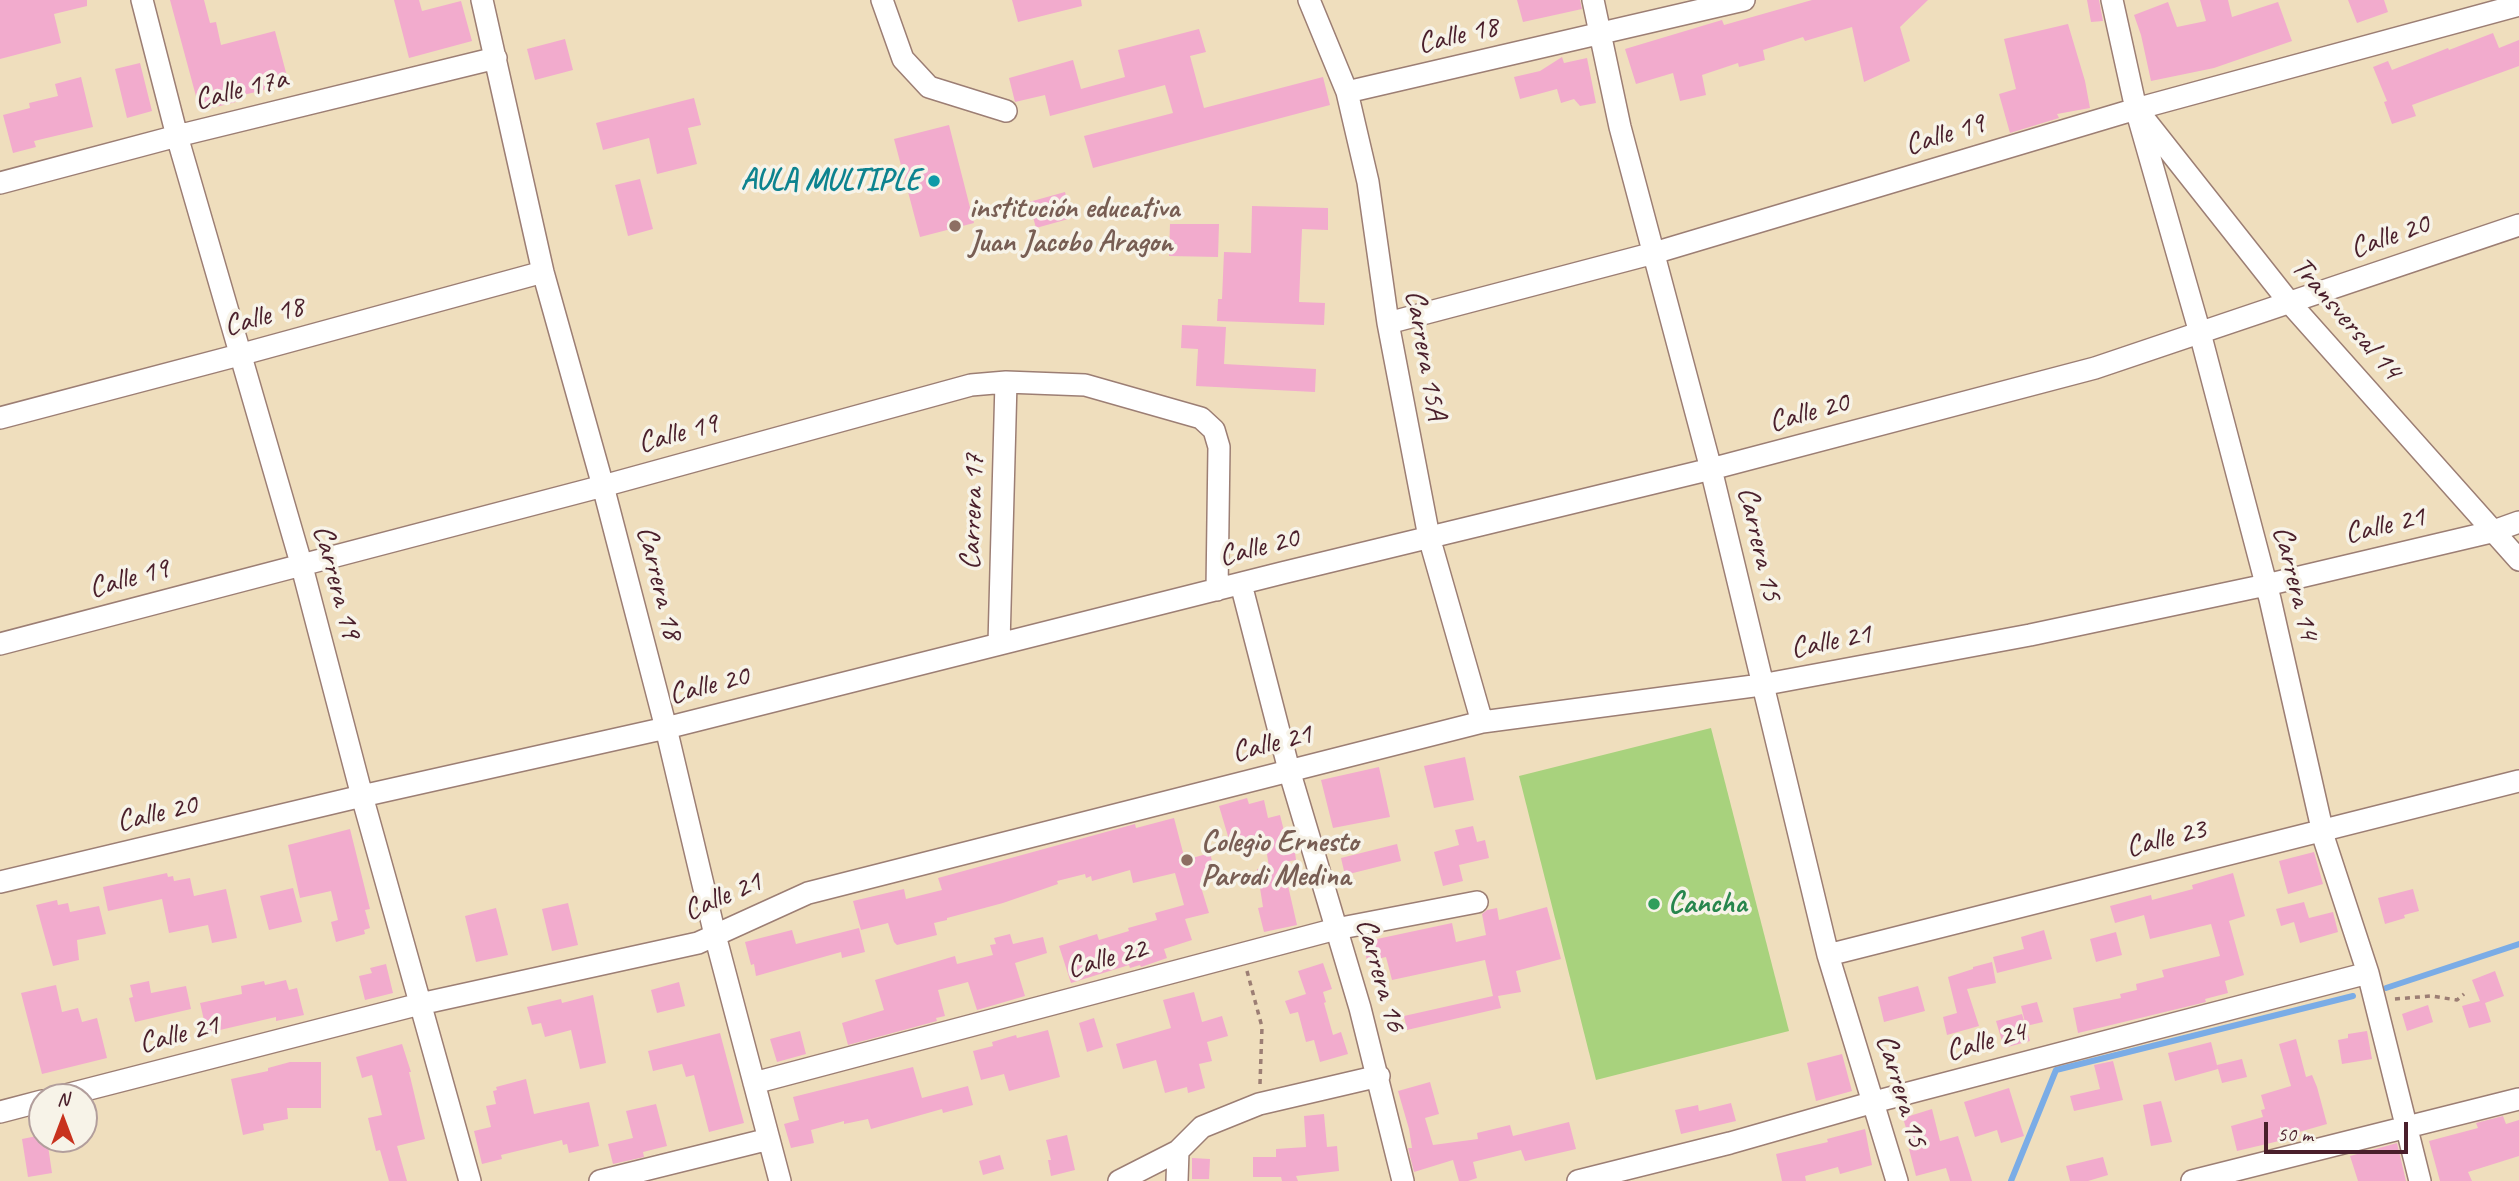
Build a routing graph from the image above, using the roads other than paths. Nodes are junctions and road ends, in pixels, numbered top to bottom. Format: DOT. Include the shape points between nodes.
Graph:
graph roads {
  1 [pos="142,0"];
  2 [pos="482,0"];
  3 [pos="882,0"];
  4 [pos="1310,0"];
  5 [pos="1593,0"];
  6 [pos="1744,0"];
  7 [pos="2112,0"];
  8 [pos="2519,5"];
  9 [pos="1599,35"];
  10 [pos="496,58"];
  11 [pos="1347,92"];
  12 [pos="2136,109"];
  13 [pos="1006,111"];
  14 [pos="177,136"];
  15 [pos="0,183"];
  16 [pos="2519,225"];
  17 [pos="1654,253"];
  18 [pos="543,272"];
  19 [pos="2289,302"];
  20 [pos="1388,323"];
  21 [pos="2200,333"];
  22 [pos="239,355"];
  23 [pos="1006,382"];
  24 [pos="0,418"];
  25 [pos="1711,469"];
  26 [pos="603,486"];
  27 [pos="2519,523"];
  28 [pos="2491,532"];
  29 [pos="1429,537"];
  30 [pos="2519,560"];
  31 [pos="301,563"];
  32 [pos="1241,583"];
  33 [pos="2266,585"];
  34 [pos="1217,590"];
  35 [pos="0,644"];
  36 [pos="999,644"];
  37 [pos="1761,685"];
  38 [pos="1482,722"];
  39 [pos="666,728"];
  40 [pos="1289,770"];
  41 [pos="2519,782"];
  42 [pos="362,796"];
  43 [pos="2322,829"];
  44 [pos="0,882"];
  45 [pos="1478,902"];
  46 [pos="1336,929"];
  47 [pos="715,935"];
  48 [pos="1828,956"];
  49 [pos="2368,972"];
  50 [pos="420,1004"];
  51 [pos="1379,1076"];
  52 [pos="754,1083"];
  53 [pos="98,1087"];
  54 [pos="2519,1099"];
  55 [pos="1874,1102"];
  56 [pos="28,1105"];
  57 [pos="0,1112"];
  58 [pos="2407,1126"];
  59 [pos="769,1139"];
  60 [pos="1178,1151"];
  61 [pos="470,1181"];
  62 [pos="600,1181"];
  63 [pos="780,1181"];
  64 [pos="1119,1181"];
  65 [pos="1177,1181"];
  66 [pos="1403,1181"];
  67 [pos="1578,1181"];
  68 [pos="1897,1181"];
  69 [pos="2192,1181"];
  70 [pos="2420,1181"];
  1 -- 14 [label="street, Carrera 19"];
  2 -- 10 [label="street, Carrera 18"];
  3 -- 13 [label="street" via="903,59 929,88"];
  4 -- 11 [label="street, Carrera 15A"];
  5 -- 9 [label="street, Carrera 15"];
  6 -- 9 [label="street, Calle 18"];
  7 -- 12 [label="street, Carrera 14"];
  8 -- 12 [label="street, Calle 19"];
  9 -- 11 [label="street, Calle 18"];
  9 -- 17 [label="street, Carrera 15"];
  10 -- 14 [label="street, Calle 17a"];
  10 -- 18 [label="street, Carrera 18"];
  11 -- 20 [label="street, Carrera 15A" via="1368,182"];
  12 -- 17 [label="street, Calle 19"];
  12 -- 19 [label="street, Transversal 14"];
  12 -- 21 [label="street, Carrera 14"];
  14 -- 15 [label="street, Calle 17a"];
  14 -- 22 [label="street, Carrera 19"];
  16 -- 19 [label="street, Calle 20"];
  17 -- 20 [label="street, Calle 19"];
  17 -- 25 [label="street, Carrera 15"];
  18 -- 22 [label="street, Calle 18"];
  18 -- 26 [label="street, Carrera 18"];
  19 -- 21 [label="street, Calle 20"];
  19 -- 28 [label="street, Transversal 14"];
  20 -- 29 [label="street, Carrera 15A"];
  21 -- 25 [label="street, Calle 20" via="2095,368"];
  21 -- 33 [label="street, Carrera 14"];
  22 -- 24 [label="street, Calle 18"];
  22 -- 31 [label="street, Carrera 19"];
  23 -- 26 [label="street, Calle 19" via="971,385"];
  23 -- 34 [label="street, Calle 19" via="1084,385 1201,418 1214,430 1219,447"];
  23 -- 36 [label="street, Carrera 17"];
  25 -- 29 [label="street, Calle 20"];
  25 -- 37 [label="street, Carrera 15"];
  26 -- 31 [label="street, Calle 19"];
  26 -- 39 [label="street, Carrera 18"];
  27 -- 28 [label="street, Calle 21"];
  28 -- 30 [label="street, Transversal 14"];
  28 -- 33 [label="street, Calle 21"];
  29 -- 32 [label="street, Calle 20"];
  29 -- 38 [label="street, Carrera 15A"];
  31 -- 35 [label="street, Calle 19"];
  31 -- 42 [label="street, Carrera 19"];
  32 -- 34 [label="street, Calle 20"];
  32 -- 40 [label="street, Carrera 16"];
  33 -- 37 [label="street, Calle 21"];
  33 -- 43 [label="street, Carrera 14"];
  34 -- 36 [label="street, Calle 20"];
  36 -- 39 [label="street, Calle 20"];
  37 -- 38 [label="street, Calle 21"];
  37 -- 48 [label="street, Carrera 15"];
  38 -- 40 [label="street, Calle 21"];
  39 -- 42 [label="street, Calle 20"];
  39 -- 47 [label="street, Carrera 18"];
  40 -- 46 [label="street, Carrera 16"];
  40 -- 47 [label="street, Calle 21" via="808,893"];
  41 -- 43 [label="street, Calle 23"];
  42 -- 44 [label="street, Calle 20"];
  42 -- 50 [label="street, Carrera 19"];
  43 -- 48 [label="street, Calle 23"];
  43 -- 49 [label="street, Carrera 14"];
  45 -- 46 [label="street, Calle 22"];
  46 -- 51 [label="street, Carrera 16"];
  46 -- 52 [label="street, Calle 22"];
  47 -- 50 [label="street, Calle 21" via="698,943"];
  47 -- 52 [label="street, Carrera 18"];
  48 -- 55 [label="street, Carrera 15"];
  49 -- 55 [label="street, Calle 24"];
  49 -- 58 [label="street, Carrera 14"];
  50 -- 53 [label="street, Calle 21"];
  50 -- 61 [label="street, Carrera 19"];
  51 -- 60 [label="street" via="1259,1104 1202,1127"];
  51 -- 66 [label="street, Carrera 16"];
  52 -- 59 [label="street, Carrera 18"];
  54 -- 58 [label="street"];
  55 -- 67 [label="street, Calle 24"];
  55 -- 68 [label="street, Carrera 15"];
  56 -- 57 [label="street"];
  58 -- 69 [label="street"];
  58 -- 70 [label="street, Carrera 14"];
  59 -- 62 [label="street"];
  59 -- 63 [label="street, Carrera 18"];
  60 -- 64 [label="street"];
  60 -- 65 [label="street"];
}
